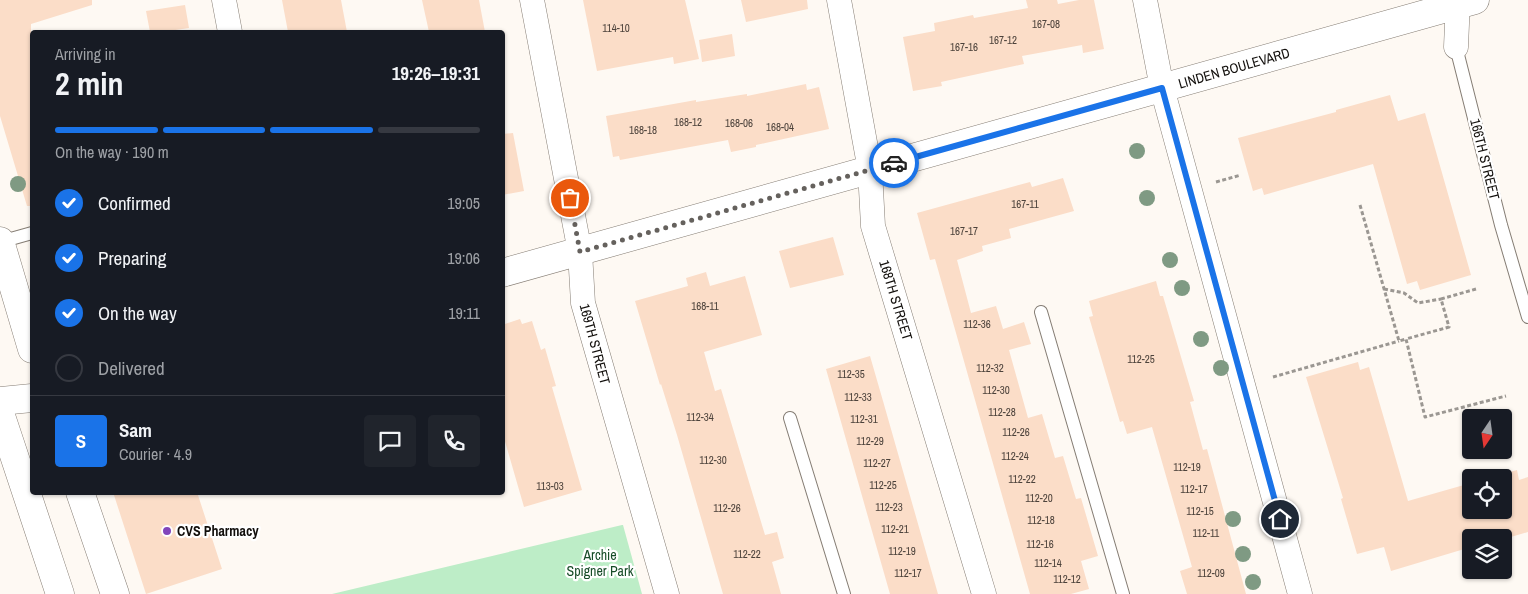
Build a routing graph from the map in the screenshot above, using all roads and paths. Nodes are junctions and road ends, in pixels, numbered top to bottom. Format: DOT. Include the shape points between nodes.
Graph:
graph roads {
  1 [pos="224,0"];
  2 [pos="532,0"];
  3 [pos="839,0"];
  4 [pos="1145,0"];
  5 [pos="1464,2"];
  6 [pos="230,30"];
  7 [pos="1456,47"];
  8 [pos="1162,88"];
  9 [pos="870,170"];
  10 [pos="1241,175"];
  11 [pos="1216,182"];
  12 [pos="1360,205"];
  13 [pos="30,234"];
  14 [pos="0,241"];
  15 [pos="580,252"];
  16 [pos="505,272"];
  17 [pos="1384,289"];
  18 [pos="1476,289"];
  19 [pos="1441,299"];
  20 [pos="1041,312"];
  21 [pos="1528,316"];
  22 [pos="1406,339"];
  23 [pos="30,342"];
  24 [pos="1399,342"];
  25 [pos="1273,377"];
  26 [pos="1506,396"];
  27 [pos="30,398"];
  28 [pos="0,401"];
  29 [pos="0,413"];
  30 [pos="790,418"];
  31 [pos="81,495"];
  32 [pos="60,594"];
  33 [pos="115,594"];
  34 [pos="668,594"];
  35 [pos="844,594"];
  36 [pos="984,594"];
  37 [pos="1123,594"];
  38 [pos="1300,594"];
  1 -- 6 [label="street"];
  2 -- 15 [label="street, 169TH STREET"];
  3 -- 9 [label="street, 168TH STREET"];
  4 -- 8 [label="street"];
  5 -- 7 [label="street, 166TH STREET"];
  5 -- 8 [label="main road, LINDEN BOULEVARD"];
  7 -- 21 [label="lane, 166TH STREET"];
  8 -- 9 [label="main road, LINDEN BOULEVARD"];
  8 -- 38 [label="street"];
  9 -- 15 [label="main road, LINDEN BOULEVARD"];
  9 -- 36 [label="street, 168TH STREET" via="873,226"];
  10 -- 11 [label="path"];
  12 -- 17 [label="path"];
  13 -- 14 [label="lane"];
  14 -- 23 [label="main road"];
  15 -- 16 [label="main road, LINDEN BOULEVARD"];
  15 -- 34 [label="street, 169TH STREET" via="583,303"];
  17 -- 19 [label="path" via="1404,293 1418,303"];
  17 -- 24 [label="path"];
  18 -- 19 [label="path"];
  19 -- 22 [label="path" via="1449,327"];
  20 -- 37 [label="lane"];
  22 -- 24 [label="path"];
  22 -- 26 [label="path" via="1425,417"];
  24 -- 25 [label="path"];
  27 -- 28 [label="main road"];
  29 -- 32 [label="main road"];
  30 -- 35 [label="lane"];
  31 -- 33 [label="main road"];
}
